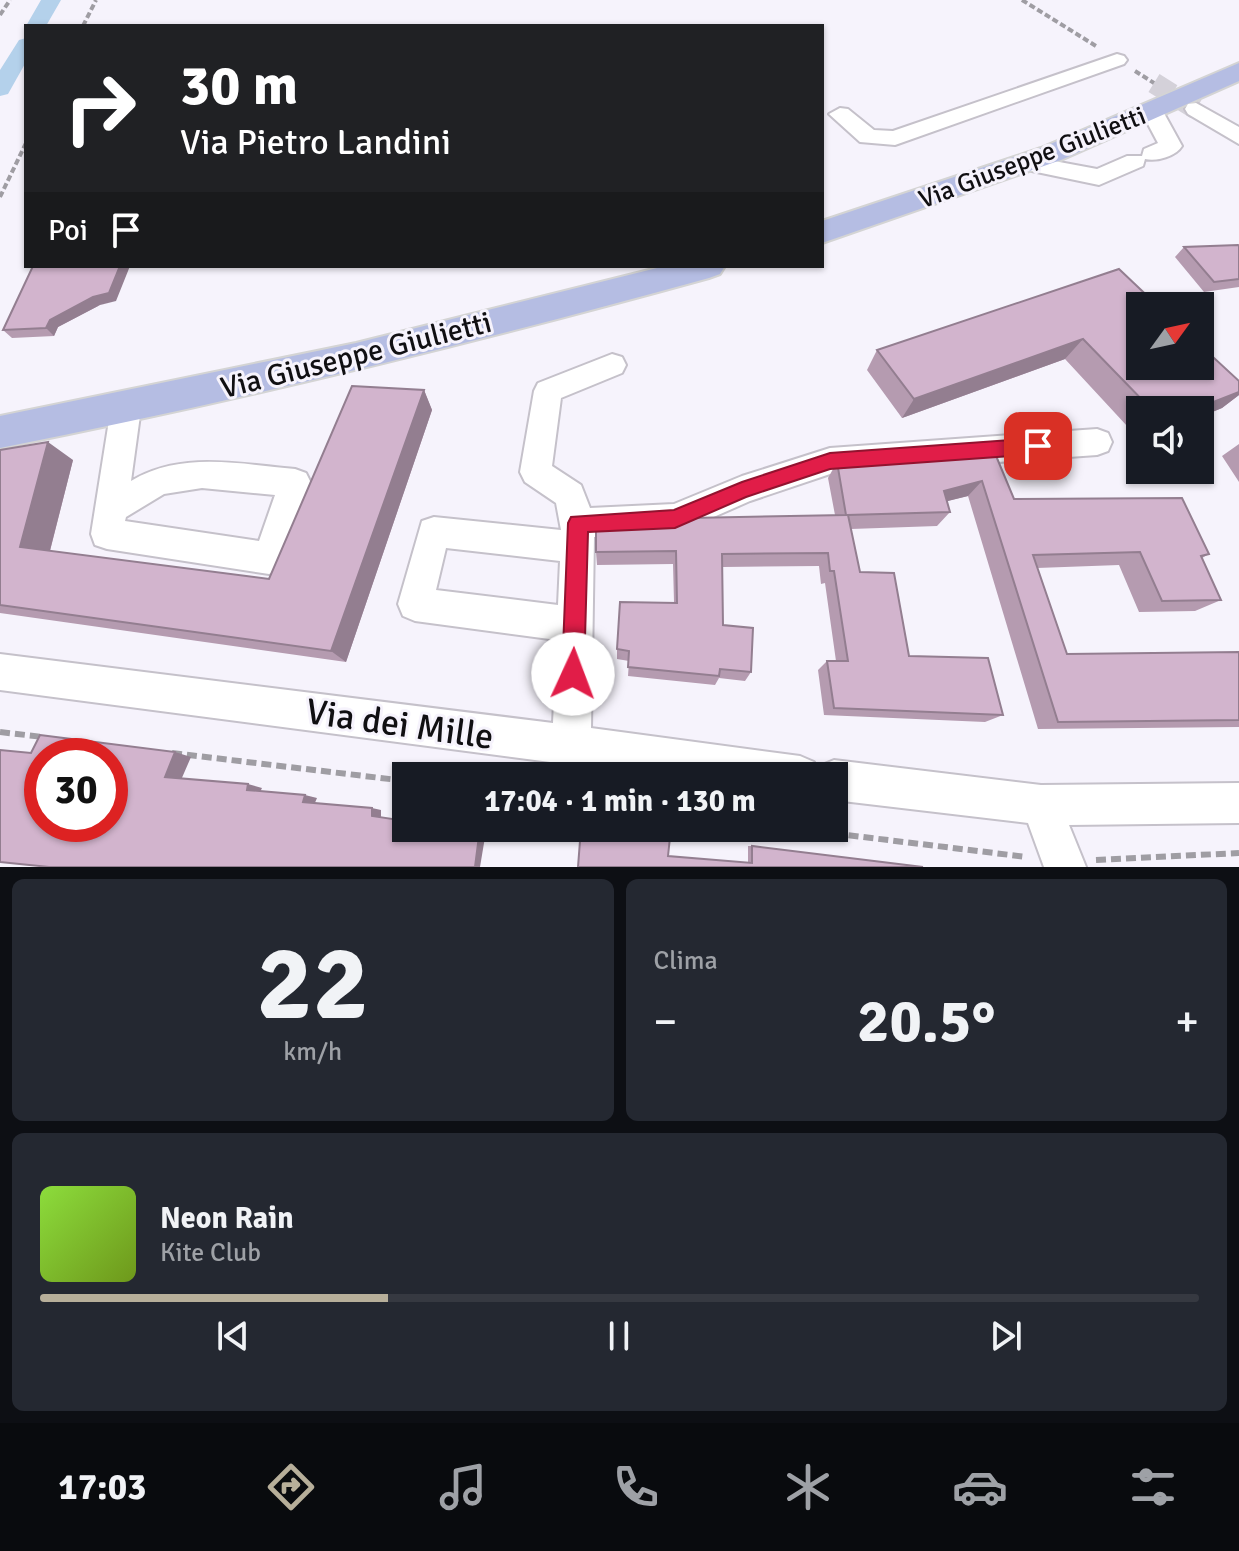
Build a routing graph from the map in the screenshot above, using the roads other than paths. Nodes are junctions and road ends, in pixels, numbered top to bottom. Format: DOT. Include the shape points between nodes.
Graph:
graph roads {
  1 [pos="1117,60"];
  2 [pos="1239,71"];
  3 [pos="1153,97"];
  4 [pos="1196,109"];
  5 [pos="840,114"];
  6 [pos="1239,137"];
  7 [pos="1027,163"];
  8 [pos="824,231"];
  9 [pos="701,268"];
  10 [pos="612,365"];
  11 [pos="126,408"];
  12 [pos="0,432"];
  13 [pos="1097,442"];
  14 [pos="111,509"];
  15 [pos="578,535"];
  16 [pos="575,625"];
  17 [pos="0,672"];
  18 [pos="571,747"];
  19 [pos="689,762"];
  20 [pos="848,782"];
  21 [pos="1239,803"];
  22 [pos="1041,805"];
  23 [pos="1064,864"];
  1 -- 5 [label="street" via="895,138 868,137"];
  2 -- 3 [label="main road, Via Giuseppe Giulietti"];
  3 -- 7 [label="main road, Via Giuseppe Giulietti"];
  3 -- 7 [label="street" via="1171,146 1099,177"];
  4 -- 6 [label="street"];
  7 -- 8 [label="main road, Via Giuseppe Giulietti"];
  9 -- 11 [label="main road, Via Giuseppe Giulietti"];
  10 -- 15 [label="street" via="548,391 536,472 570,495"];
  11 -- 12 [label="main road, Via Giuseppe Giulietti"];
  11 -- 14 [label="street"];
  13 -- 15 [label="street" via="830,461 675,519"];
  14 -- 14 [label="street" via="107,534 269,558 295,483 202,474 158,481"];
  15 -- 16 [label="street"];
  15 -- 16 [label="street" via="434,532 415,604"];
  16 -- 18 [label="street"];
  17 -- 18 [label="street, Via dei Mille"];
  18 -- 19 [label="street, Via dei Mille"];
  20 -- 22 [label="street"];
  21 -- 22 [label="street"];
  22 -- 23 [label="street"];
}
